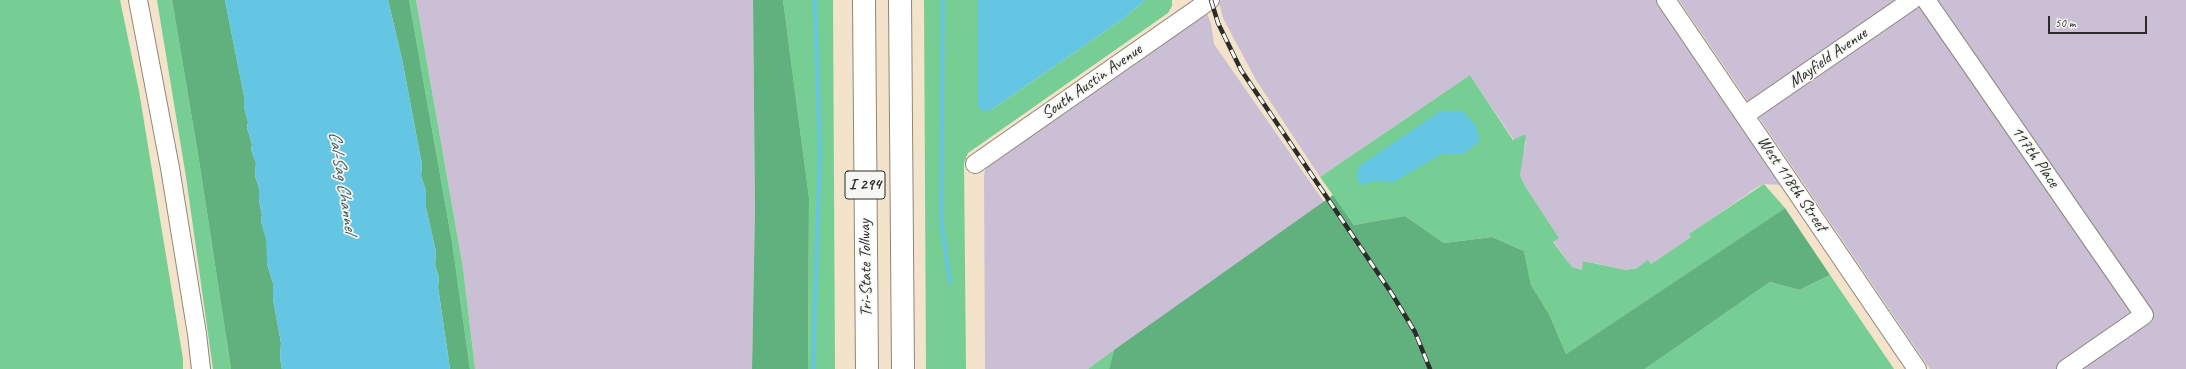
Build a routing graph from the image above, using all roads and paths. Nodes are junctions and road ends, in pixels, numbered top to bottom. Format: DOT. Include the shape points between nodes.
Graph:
graph roads {
  1 [pos="138,0"];
  2 [pos="864,0"];
  3 [pos="900,0"];
  4 [pos="1210,0"];
  5 [pos="1666,0"];
  6 [pos="1912,0"];
  7 [pos="1926,0"];
  8 [pos="1745,115"];
  9 [pos="975,164"];
  10 [pos="201,369"];
  11 [pos="867,369"];
  12 [pos="903,369"];
  13 [pos="1917,369"];
  14 [pos="2066,369"];
  1 -- 10 [label="street" via="170,168"];
  2 -- 11 [label="highway, Tri-State Tollway / I 294"];
  3 -- 12 [label="highway, Tri-State Tollway / I 294"];
  4 -- 9 [label="street, South Austin Avenue"];
  5 -- 8 [label="street, West 118th Street"];
  6 -- 8 [label="street, Mayfield Avenue"];
  7 -- 14 [label="street, 117th Place" via="2144,315"];
  8 -- 13 [label="street, West 118th Street"];
}
